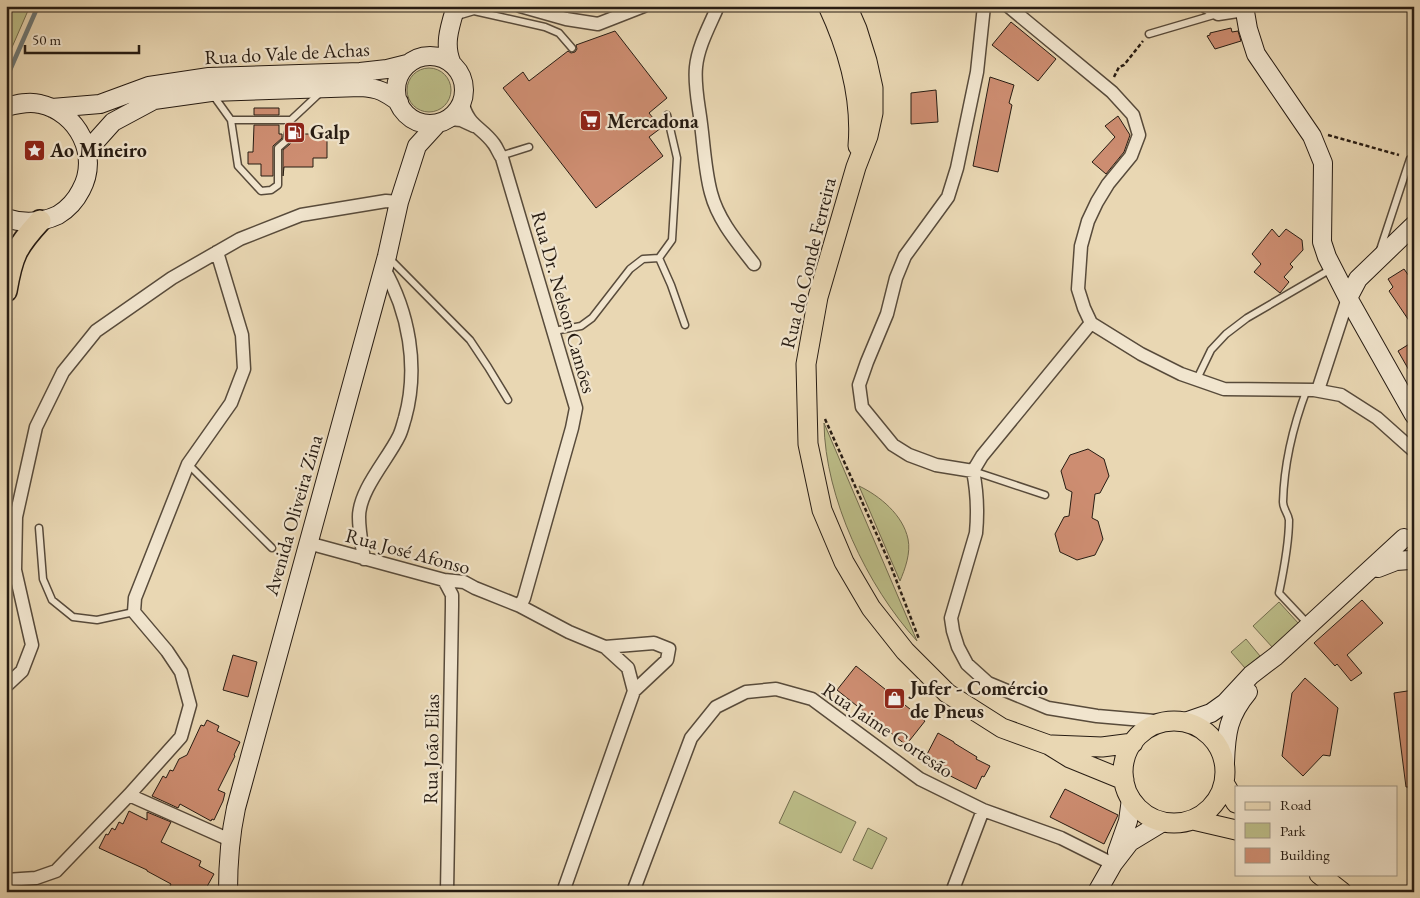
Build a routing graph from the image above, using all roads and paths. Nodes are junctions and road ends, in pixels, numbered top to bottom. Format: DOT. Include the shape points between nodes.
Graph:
graph roads {
  1 [pos="520,6"];
  2 [pos="644,6"];
  3 [pos="718,6"];
  4 [pos="828,6"];
  5 [pos="839,6"];
  6 [pos="847,6"];
  7 [pos="984,6"];
  8 [pos="1008,6"];
  9 [pos="1205,6"];
  10 [pos="1244,8"];
  11 [pos="1218,14"];
  12 [pos="452,19"];
  13 [pos="1149,34"];
  14 [pos="572,48"];
  15 [pos="428,56"];
  16 [pos="867,61"];
  17 [pos="407,64"];
  18 [pos="452,64"];
  19 [pos="305,73"];
  20 [pos="232,76"];
  21 [pos="325,88"];
  22 [pos="1107,88"];
  23 [pos="211,92"];
  24 [pos="462,101"];
  25 [pos="10,103"];
  26 [pos="52,108"];
  27 [pos="403,108"];
  28 [pos="667,114"];
  29 [pos="231,120"];
  30 [pos="291,120"];
  31 [pos="443,121"];
  32 [pos="480,131"];
  33 [pos="1312,136"];
  34 [pos="529,147"];
  35 [pos="87,151"];
  36 [pos="415,152"];
  37 [pos="500,156"];
  38 [pos="1410,159"];
  39 [pos="856,167"];
  40 [pos="399,202"];
  41 [pos="6,218"];
  42 [pos="40,221"];
  43 [pos="1414,225"];
  44 [pos="217,252"];
  45 [pos="659,258"];
  46 [pos="385,261"];
  47 [pos="1376,262"];
  48 [pos="754,264"];
  49 [pos="1332,269"];
  50 [pos="6,291"];
  51 [pos="1348,298"];
  52 [pos="1091,323"];
  53 [pos="685,325"];
  54 [pos="554,331"];
  55 [pos="1196,381"];
  56 [pos="1312,390"];
  57 [pos="508,400"];
  58 [pos="821,411"];
  59 [pos="1414,415"];
  60 [pos="1414,451"];
  61 [pos="188,464"];
  62 [pos="973,471"];
  63 [pos="1045,495"];
  64 [pos="39,528"];
  65 [pos="1411,531"];
  66 [pos="308,543"];
  67 [pos="272,548"];
  68 [pos="364,559"];
  69 [pos="1412,561"];
  70 [pos="1361,579"];
  71 [pos="444,580"];
  72 [pos="475,588"];
  73 [pos="452,606"];
  74 [pos="520,606"];
  75 [pos="134,612"];
  76 [pos="1310,626"];
  77 [pos="920,644"];
  78 [pos="605,647"];
  79 [pos="1276,656"];
  80 [pos="6,686"];
  81 [pos="634,691"];
  82 [pos="1166,722"];
  83 [pos="1185,722"];
  84 [pos="1132,742"];
  85 [pos="1049,745"];
  86 [pos="1225,763"];
  87 [pos="1124,780"];
  88 [pos="1224,784"];
  89 [pos="130,795"];
  90 [pos="1131,799"];
  91 [pos="1235,801"];
  92 [pos="983,810"];
  93 [pos="1192,820"];
  94 [pos="1163,822"];
  95 [pos="1235,830"];
  96 [pos="230,840"];
  97 [pos="1113,864"];
  98 [pos="1322,876"];
  99 [pos="6,880"];
  100 [pos="228,892"];
  101 [pos="446,892"];
  102 [pos="563,892"];
  103 [pos="632,892"];
  104 [pos="952,892"];
  105 [pos="1097,892"];
  106 [pos="1342,892"];
  1 -- 2 [label="street" via="598,24"];
  3 -- 48 [label="street" via="696,66 704,150 711,192 718,211"];
  4 -- 39 [label="main road, Rua do Conde Ferreira" via="852,70 859,134"];
  5 -- 16 [label="street, Rua do Conde Ferreira" via="853,40"];
  6 -- 16 [label="main road, Rua do Conde Ferreira"];
  7 -- 62 [label="street" via="977,72 948,197 905,256 859,386 862,407 893,445 936,465"];
  8 -- 22 [label="street"];
  9 -- 11 [label="street"];
  10 -- 11 [label="street"];
  10 -- 33 [label="street" via="1256,54"];
  11 -- 13 [label="lane"];
  12 -- 14 [label="lane" via="474,11 545,27"];
  12 -- 15 [label="street"];
  12 -- 18 [label="street" via="448,51"];
  13 -- 22 [label="path" via="1119,67"];
  15 -- 17 [label="street"];
  15 -- 18 [label="street" via="439,57"];
  16 -- 39 [label="main road, Rua do Conde Ferreira" via="873,88 873,113"];
  17 -- 19 [label="street, Rua do Vale de Achas" via="376,71"];
  17 -- 27 [label="street, Avenida Oliveira Zina" via="396,84 396,95"];
  18 -- 24 [label="street" via="463,79"];
  19 -- 20 [label="street, Rua do Vale de Achas"];
  19 -- 21 [label="street"];
  20 -- 23 [label="street"];
  20 -- 26 [label="street, Rua do Vale de Achas" via="149,86 100,104"];
  21 -- 23 [label="street, Rua do Vale de Achas"];
  21 -- 27 [label="street, Rua do Vale de Achas" via="375,88 385,92"];
  21 -- 30 [label="lane"];
  22 -- 52 [label="street" via="1133,115 1139,135 1131,156 1097,202 1081,246 1078,289"];
  23 -- 29 [label="lane"];
  23 -- 35 [label="street, Rua do Vale de Achas" via="154,100 113,122"];
  24 -- 31 [label="street, Avenida Oliveira Zina" via="457,111"];
  24 -- 32 [label="street, Rua Dr. Nelson Camões" via="472,124"];
  25 -- 26 [label="street" via="40,104"];
  26 -- 35 [label="street" via="78,129"];
  27 -- 31 [label="street" via="416,121 427,124"];
  27 -- 36 [label="street, Avenida Oliveira Zina"];
  28 -- 45 [label="lane" via="677,167 672,240"];
  29 -- 30 [label="lane"];
  29 -- 30 [label="lane" via="238,166 261,191 278,185 278,148 286,141"];
  31 -- 32 [label="street, Rua Dr. Nelson Camões" via="460,120"];
  31 -- 36 [label="street, Avenida Oliveira Zina" via="417,146"];
  32 -- 37 [label="street, Rua Dr. Nelson Camões" via="493,143"];
  33 -- 38 [label="path" via="1320,133"];
  33 -- 49 [label="street" via="1323,163 1322,242"];
  34 -- 37 [label="lane"];
  35 -- 42 [label="street" via="87,174 78,196 61,213"];
  36 -- 40 [label="street, Avenida Oliveira Zina"];
  37 -- 54 [label="street, Rua Dr. Nelson Camões"];
  38 -- 47 [label="lane"];
  39 -- 85 [label="main road, Rua do Conde Ferreira" via="818,297 806,364 808,444 822,510 844,562 872,608 905,651 947,693 1002,728"];
  40 -- 44 [label="street" via="300,215 240,239"];
  40 -- 46 [label="street, Avenida Oliveira Zina"];
  41 -- 42 [label="street"];
  42 -- 50 [label="highway" via="22,240 11,262"];
  43 -- 47 [label="street"];
  44 -- 61 [label="street" via="242,335 244,369 231,403"];
  44 -- 80 [label="street" via="172,278 96,331 63,372 47,403 36,426 16,517 15,570 32,645 22,671"];
  45 -- 53 [label="lane"];
  45 -- 54 [label="lane" via="643,259 630,269 592,318 581,326"];
  46 -- 57 [label="lane" via="470,340"];
  46 -- 66 [label="street, Avenida Oliveira Zina"];
  46 -- 68 [label="street" via="409,337 412,367 409,404 400,434 365,494 359,516"];
  47 -- 51 [label="street" via="1358,279"];
  49 -- 51 [label="street"];
  49 -- 55 [label="lane" via="1247,318 1226,334 1211,350"];
  51 -- 56 [label="street"];
  51 -- 59 [label="street"];
  52 -- 55 [label="street" via="1141,354"];
  52 -- 62 [label="street"];
  54 -- 74 [label="street, Rua Dr. Nelson Camões" via="576,408"];
  55 -- 56 [label="street" via="1224,390"];
  56 -- 60 [label="street" via="1341,396 1377,418"];
  56 -- 76 [label="lane" via="1296,417 1288,450 1283,505 1289,517 1286,559 1279,593"];
  58 -- 77 [label="path" via="890,564"];
  61 -- 67 [label="lane"];
  61 -- 75 [label="street" via="135,598"];
  62 -- 63 [label="lane"];
  62 -- 82 [label="street" via="976,533 952,618 958,647 967,664 988,684 1048,708"];
  64 -- 75 [label="lane" via="43,579 52,600 73,617 97,620"];
  65 -- 69 [label="street" via="1404,550"];
  65 -- 70 [label="street"];
  66 -- 68 [label="street, Rua José Afonso"];
  66 -- 96 [label="street, Avenida Oliveira Zina" via="254,736"];
  68 -- 71 [label="street, Rua José Afonso"];
  69 -- 70 [label="street" via="1384,565"];
  70 -- 76 [label="street"];
  71 -- 72 [label="street, Rua José Afonso" via="464,582"];
  71 -- 73 [label="street, Rua João Elias" via="452,595"];
  72 -- 73 [label="street" via="456,599"];
  72 -- 74 [label="street, Rua José Afonso"];
  73 -- 101 [label="street, Rua João Elias"];
  74 -- 78 [label="street, Rua José Afonso"];
  75 -- 89 [label="street" via="180,672 190,705 181,737"];
  76 -- 79 [label="street"];
  78 -- 81 [label="street, Rua José Afonso" via="628,668"];
  78 -- 81 [label="street, Rua José Afonso" via="654,643 669,649 667,660"];
  79 -- 83 [label="street" via="1251,675 1225,703 1211,713"];
  79 -- 86 [label="street" via="1236,707 1226,737"];
  81 -- 102 [label="street, Rua José Afonso"];
  82 -- 83 [label="main road"];
  82 -- 84 [label="main road" via="1147,729"];
  83 -- 86 [label="main road" via="1212,737"];
  84 -- 85 [label="main road, Rua do Conde Ferreira" via="1102,747"];
  84 -- 87 [label="main road" via="1124,761"];
  85 -- 87 [label="main road, Rua do Conde Ferreira" via="1070,758"];
  86 -- 88 [label="main road"];
  87 -- 90 [label="main road"];
  88 -- 91 [label="main road"];
  88 -- 93 [label="main road" via="1216,802 1202,816"];
  89 -- 96 [label="street"];
  89 -- 99 [label="street" via="56,871 36,878"];
  90 -- 94 [label="main road" via="1145,814"];
  90 -- 97 [label="street" via="1128,822"];
  92 -- 97 [label="street, Rua Jaime Cortesão" via="1061,838"];
  92 -- 103 [label="street, Rua Jaime Cortesão" via="920,779 812,699 776,688 746,692 716,707 691,738"];
  92 -- 104 [label="street"];
  93 -- 94 [label="main road"];
  93 -- 95 [label="main road"];
  94 -- 97 [label="street" via="1130,842"];
  96 -- 100 [label="street, Avenida Oliveira Zina"];
  97 -- 105 [label="street"];
  98 -- 106 [label="main road"];
}
